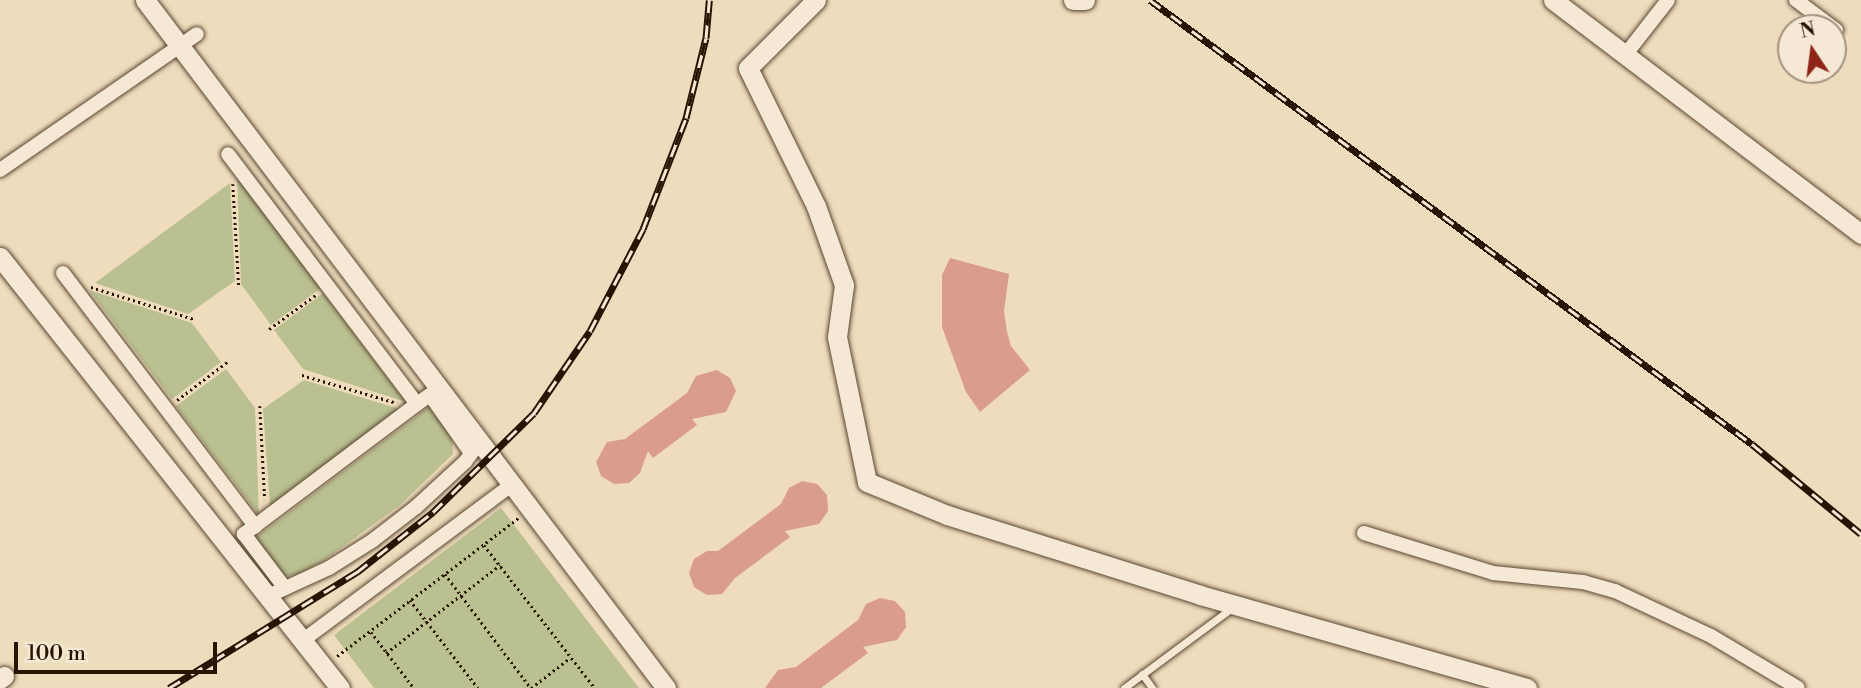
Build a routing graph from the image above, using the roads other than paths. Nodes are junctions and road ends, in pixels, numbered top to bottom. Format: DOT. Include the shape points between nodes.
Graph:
graph roads {
  1 [pos="145,0"];
  2 [pos="816,0"];
  3 [pos="1073,0"];
  4 [pos="1085,0"];
  5 [pos="1553,0"];
  6 [pos="1668,0"];
  7 [pos="1796,0"];
  8 [pos="1815,14"];
  9 [pos="197,34"];
  10 [pos="180,46"];
  11 [pos="1626,54"];
  12 [pos="230,157"];
  13 [pos="0,170"];
  14 [pos="1861,234"];
  15 [pos="0,257"];
  16 [pos="66,276"];
  17 [pos="415,406"];
  18 [pos="475,448"];
  19 [pos="511,485"];
  20 [pos="261,522"];
  21 [pos="1364,533"];
  22 [pos="285,588"];
  23 [pos="266,597"];
  24 [pos="1236,605"];
  25 [pos="302,641"];
  26 [pos="1142,674"];
  27 [pos="340,688"];
  28 [pos="666,688"];
  29 [pos="1124,688"];
  30 [pos="1152,688"];
  31 [pos="1527,688"];
  32 [pos="1798,688"];
  1 -- 10 [label="street"];
  2 -- 24 [label="street" via="748,68 816,206 844,285 837,337 867,482 947,515"];
  3 -- 4 [label="street"];
  5 -- 11 [label="street"];
  6 -- 11 [label="street"];
  7 -- 8 [label="street"];
  9 -- 10 [label="street"];
  10 -- 13 [label="street"];
  10 -- 18 [label="street"];
  11 -- 14 [label="street"];
  12 -- 17 [label="street"];
  15 -- 23 [label="street"];
  16 -- 20 [label="street" via="166,409"];
  17 -- 18 [label="street" via="430,394"];
  17 -- 20 [label="street"];
  18 -- 19 [label="street"];
  18 -- 22 [label="street" via="416,507 372,541"];
  19 -- 25 [label="street"];
  19 -- 28 [label="street"];
  20 -- 22 [label="street" via="244,534"];
  21 -- 32 [label="street" via="1493,573 1583,582 1615,591 1711,636"];
  22 -- 23 [label="street"];
  23 -- 25 [label="street"];
  24 -- 26 [label="lane"];
  24 -- 31 [label="street"];
  25 -- 27 [label="street"];
  26 -- 29 [label="lane"];
  26 -- 30 [label="lane"];
}
